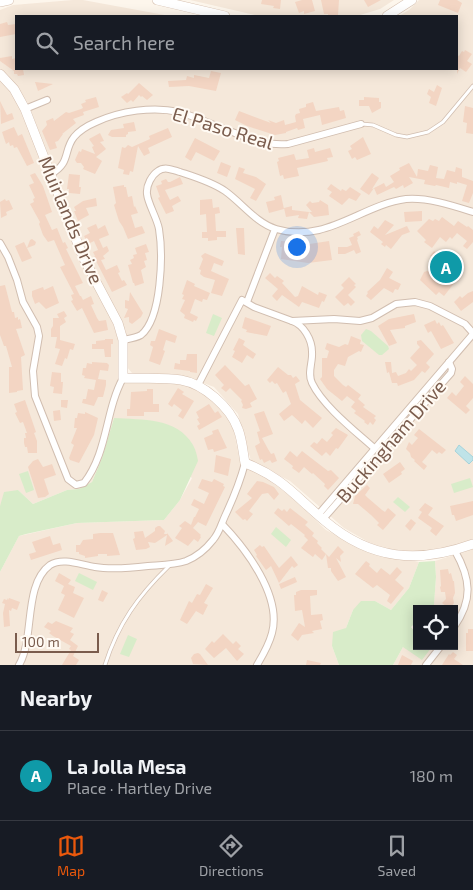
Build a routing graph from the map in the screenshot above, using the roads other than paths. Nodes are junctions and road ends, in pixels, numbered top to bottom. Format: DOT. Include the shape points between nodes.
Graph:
graph roads {
  1 [pos="9,0"];
  2 [pos="157,0"];
  3 [pos="412,0"];
  4 [pos="0,2"];
  5 [pos="221,15"];
  6 [pos="389,15"];
  7 [pos="0,74"];
  8 [pos="473,86"];
  9 [pos="47,100"];
  10 [pos="26,109"];
  11 [pos="361,124"];
  12 [pos="51,174"];
  13 [pos="473,212"];
  14 [pos="274,229"];
  15 [pos="0,243"];
  16 [pos="247,302"];
  17 [pos="292,321"];
  18 [pos="473,334"];
  19 [pos="123,340"];
  20 [pos="449,362"];
  21 [pos="123,378"];
  22 [pos="198,385"];
  23 [pos="374,448"];
  24 [pos="245,463"];
  25 [pos="321,517"];
  26 [pos="222,524"];
  27 [pos="473,544"];
  28 [pos="455,551"];
  29 [pos="171,564"];
  30 [pos="458,622"];
  31 [pos="438,650"];
  32 [pos="19,665"];
  33 [pos="105,665"];
  34 [pos="257,665"];
  35 [pos="426,665"];
  1 -- 4 [label="street"];
  2 -- 5 [label="street"];
  3 -- 6 [label="street"];
  7 -- 10 [label="street, Muirlands Drive"];
  8 -- 11 [label="lane" via="443,122 428,132 407,137"];
  9 -- 10 [label="street"];
  10 -- 12 [label="street, Muirlands Drive"];
  11 -- 12 [label="street, El Paso Real" via="280,145 256,142 179,112 159,109 134,111 96,122 81,131 68,148 66,160"];
  12 -- 19 [label="street, Muirlands Drive" via="83,257 118,322"];
  13 -- 14 [label="street" via="413,199 383,206 328,229 307,232"];
  14 -- 16 [label="street"];
  14 -- 19 [label="street" via="224,191 198,178 168,168 157,171 150,179 147,193 159,230 159,295 140,335"];
  15 -- 21 [label="street" via="23,302 37,327 39,336 33,371 35,396 68,479 76,484 84,483 92,473 102,448 116,390"];
  16 -- 17 [label="street" via="254,308"];
  16 -- 22 [label="street" via="242,300"];
  17 -- 18 [label="street" via="360,321 396,304 414,302 430,306 465,324"];
  17 -- 23 [label="street" via="307,334 312,352 311,382 323,400"];
  18 -- 20 [label="street, Buckingham Drive"];
  19 -- 21 [label="street, Muirlands Drive"];
  20 -- 23 [label="street, Buckingham Drive"];
  20 -- 25 [label="street, Buckingham Drive" via="451,373"];
  21 -- 22 [label="street" via="180,380"];
  22 -- 24 [label="street" via="212,395 234,421 239,430"];
  23 -- 25 [label="street, Buckingham Drive"];
  24 -- 25 [label="street" via="275,477"];
  24 -- 26 [label="street"];
  25 -- 28 [label="street" via="347,537 376,550 418,557"];
  26 -- 29 [label="street" via="202,552 186,561"];
  26 -- 34 [label="street" via="249,555 271,599 272,633"];
  27 -- 28 [label="street"];
  28 -- 30 [label="street" via="463,564 469,589"];
  29 -- 32 [label="street" via="99,568 69,562 52,564 39,580 33,598 27,644"];
  29 -- 33 [label="lane" via="126,616"];
  31 -- 35 [label="street"];
}
